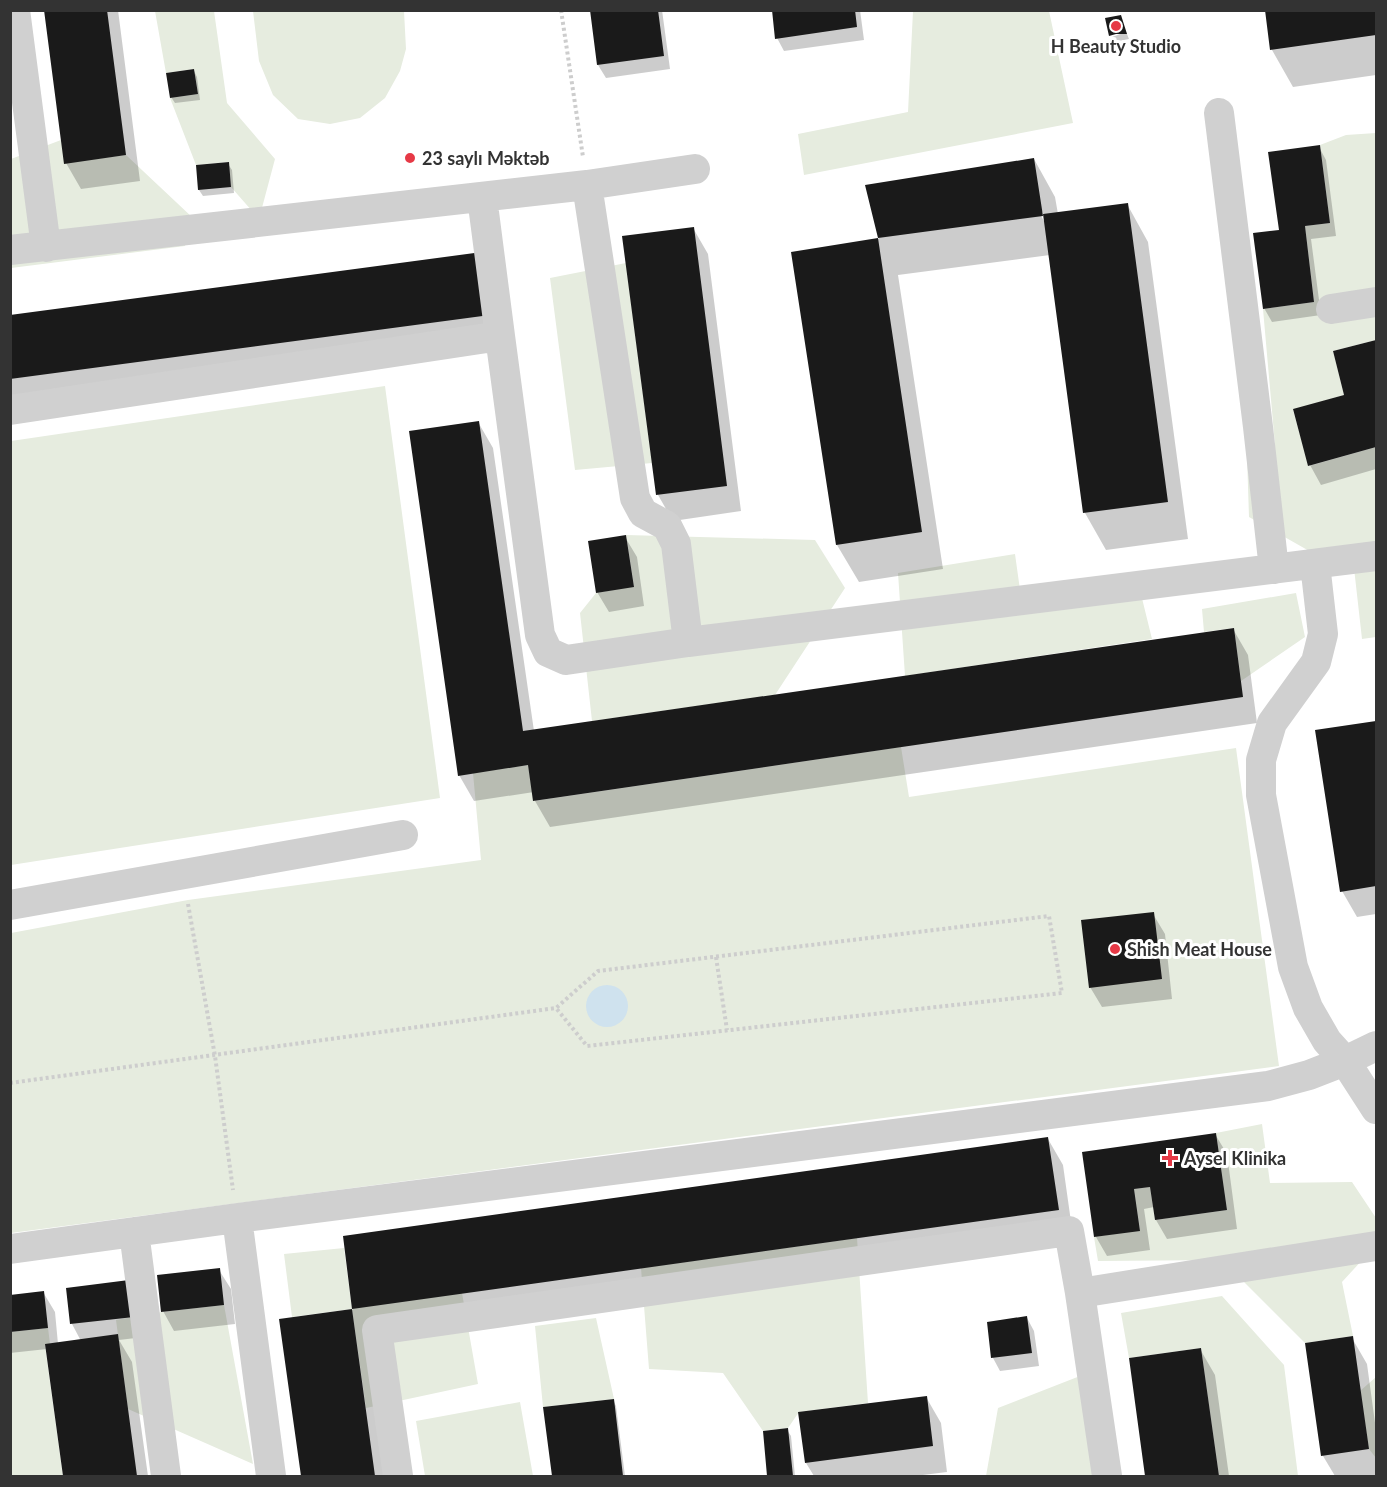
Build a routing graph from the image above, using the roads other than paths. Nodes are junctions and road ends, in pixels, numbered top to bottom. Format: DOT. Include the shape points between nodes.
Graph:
graph roads {
  1 [pos="15,10"];
  2 [pos="1219,113"];
  3 [pos="694,170"];
  4 [pos="587,184"];
  5 [pos="482,197"];
  6 [pos="46,247"];
  7 [pos="10,250"];
  8 [pos="1377,302"];
  9 [pos="1331,309"];
  10 [pos="500,336"];
  11 [pos="10,410"];
  12 [pos="1377,556"];
  13 [pos="1315,564"];
  14 [pos="1274,569"];
  15 [pos="688,642"];
  16 [pos="403,835"];
  17 [pos="10,905"];
  18 [pos="1377,1046"];
  19 [pos="1345,1061"];
  20 [pos="1377,1109"];
  21 [pos="235,1205"];
  22 [pos="134,1232"];
  23 [pos="1377,1246"];
  24 [pos="10,1249"];
  25 [pos="1080,1293"];
  26 [pos="166,1476"];
  27 [pos="272,1476"];
  28 [pos="398,1476"];
  29 [pos="1107,1476"];
  1 -- 6 [label="street"];
  2 -- 14 [label="street"];
  3 -- 4 [label="street"];
  4 -- 5 [label="street"];
  4 -- 15 [label="street" via="635,498 643,513 667,526 676,544"];
  5 -- 6 [label="street"];
  5 -- 10 [label="street"];
  6 -- 7 [label="street"];
  8 -- 9 [label="street"];
  10 -- 11 [label="street"];
  10 -- 15 [label="street" via="540,635 548,652 566,660"];
  12 -- 13 [label="street"];
  13 -- 14 [label="street"];
  13 -- 19 [label="street" via="1323,634 1316,662 1272,723 1261,760 1261,795 1293,967 1308,1008 1327,1041"];
  14 -- 15 [label="street"];
  16 -- 17 [label="street"];
  18 -- 19 [label="street"];
  19 -- 20 [label="street"];
  19 -- 21 [label="street" via="1309,1076 1268,1086"];
  21 -- 22 [label="street"];
  21 -- 27 [label="street"];
  22 -- 24 [label="street"];
  22 -- 26 [label="street"];
  23 -- 25 [label="street"];
  25 -- 28 [label="street" via="1069,1231 377,1329"];
  25 -- 29 [label="street"];
}
